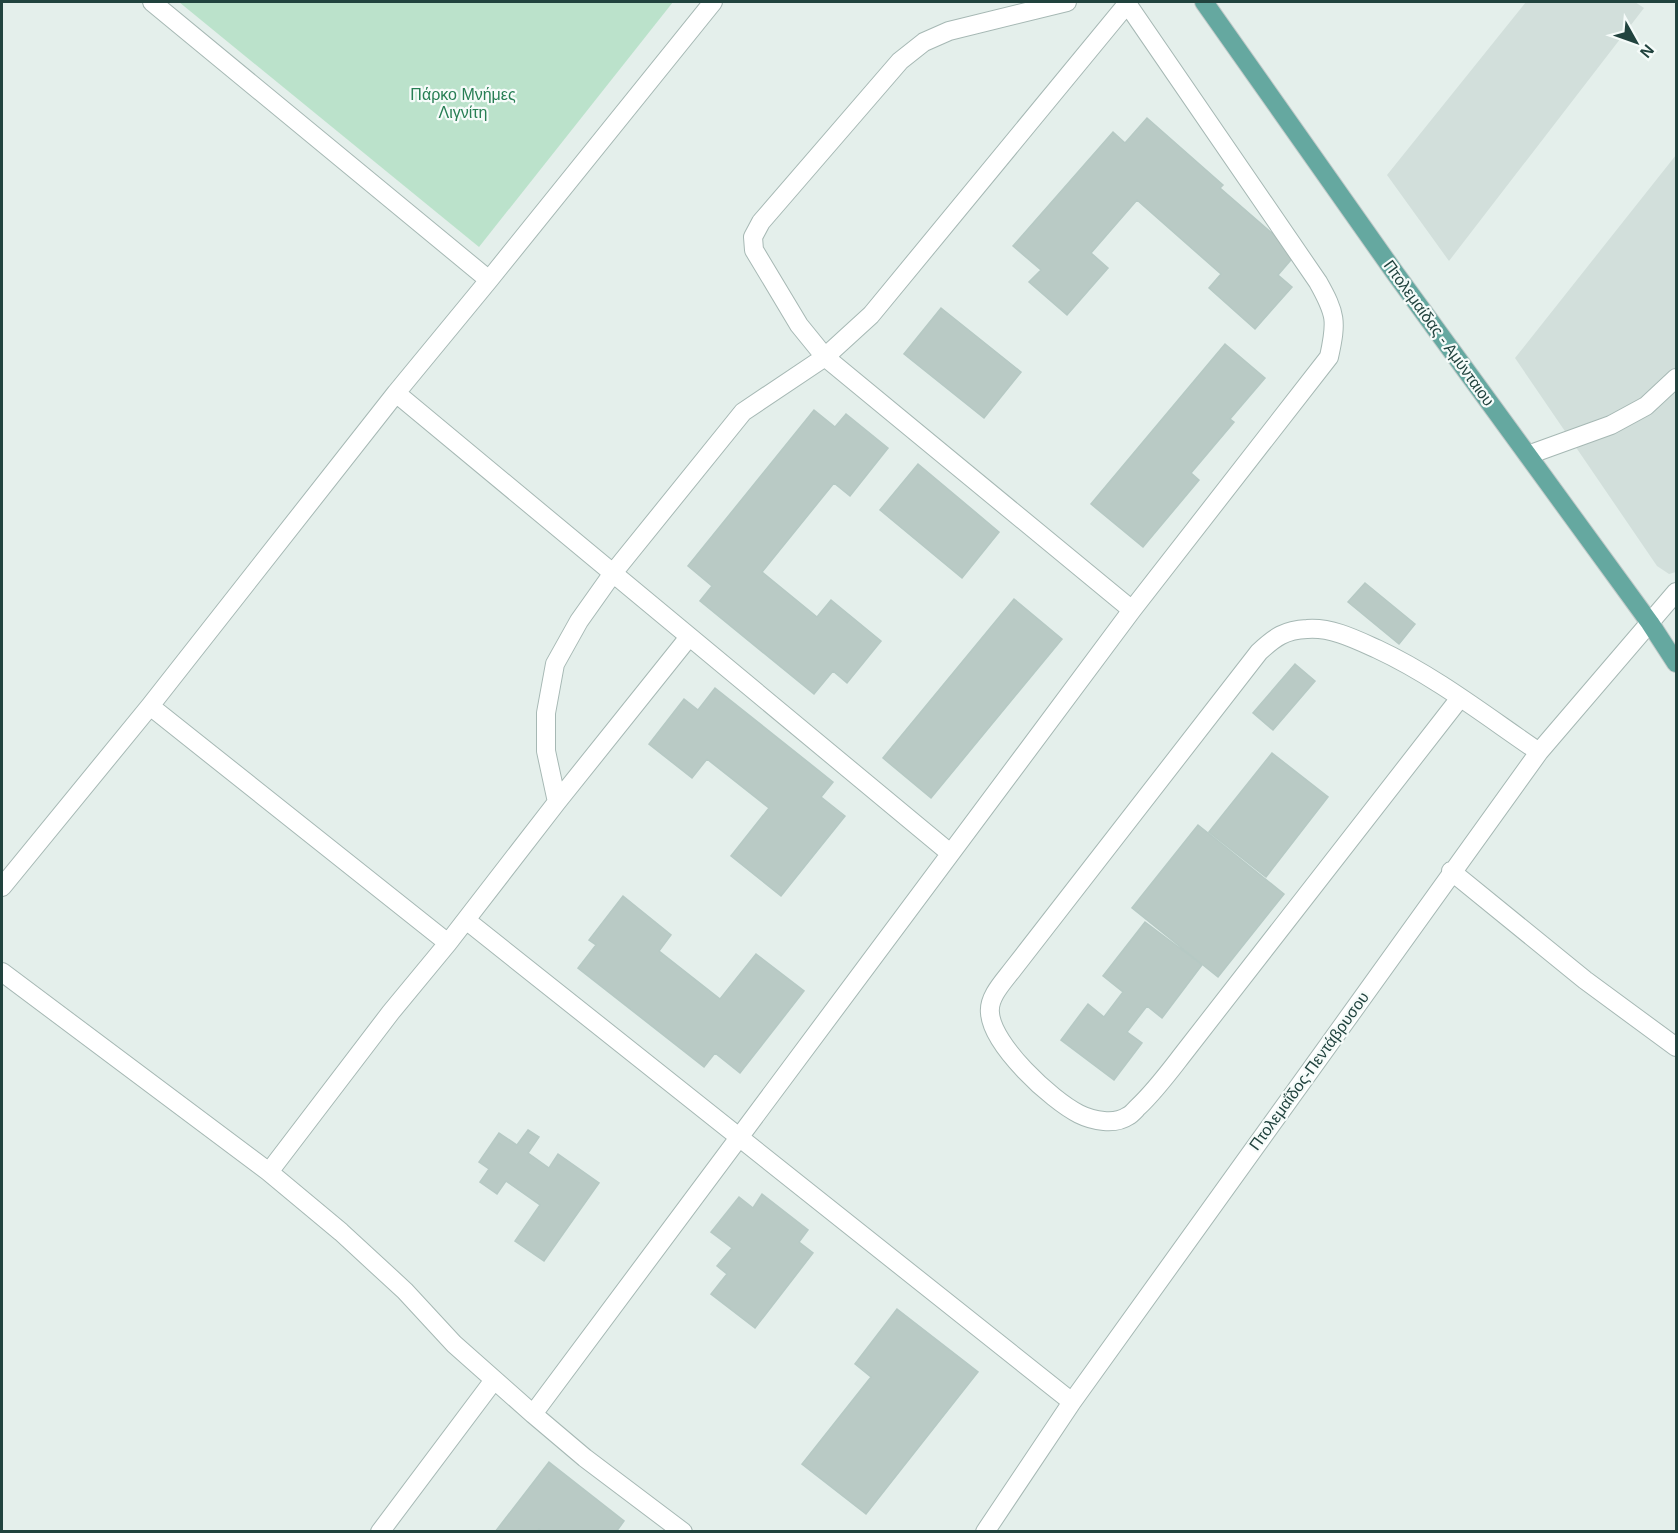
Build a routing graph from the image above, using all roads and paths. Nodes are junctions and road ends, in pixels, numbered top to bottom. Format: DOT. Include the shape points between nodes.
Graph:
graph roads {
  1 [pos="152,2"];
  2 [pos="714,2"];
  3 [pos="1067,2"];
  4 [pos="1204,2"];
  5 [pos="1127,3"];
  6 [pos="489,280"];
  7 [pos="825,357"];
  8 [pos="1677,378"];
  9 [pos="396,393"];
  10 [pos="1528,455"];
  11 [pos="613,573"];
  12 [pos="1677,592"];
  13 [pos="1132,610"];
  14 [pos="1650,623"];
  15 [pos="689,636"];
  16 [pos="1677,663"];
  17 [pos="1460,699"];
  18 [pos="150,706"];
  19 [pos="1539,752"];
  20 [pos="557,802"];
  21 [pos="950,853"];
  22 [pos="1451,871"];
  23 [pos="2,887"];
  24 [pos="466,920"];
  25 [pos="448,943"];
  26 [pos="2,972"];
  27 [pos="1677,1047"];
  28 [pos="739,1138"];
  29 [pos="269,1173"];
  30 [pos="494,1380"];
  31 [pos="1072,1402"];
  32 [pos="533,1414"];
  33 [pos="380,1532"];
  34 [pos="682,1532"];
  35 [pos="985,1532"];
  1 -- 6 [label="street"];
  2 -- 6 [label="street"];
  3 -- 7 [label="street" via="949,31 924,42 900,61 760,222 753,237 754,250 799,325"];
  4 -- 10 [label="main road, Πτολεμαίδας - Αμύνταιου"];
  5 -- 7 [label="street" via="871,315"];
  5 -- 13 [label="street" via="1318,282 1334,322 1329,357"];
  6 -- 9 [label="street"];
  7 -- 11 [label="street" via="743,412"];
  7 -- 13 [label="street"];
  8 -- 10 [label="street" via="1646,406 1611,425"];
  9 -- 11 [label="street"];
  9 -- 18 [label="street"];
  10 -- 14 [label="main road, Πτολεμαίδας - Αμύνταιου"];
  11 -- 15 [label="street"];
  11 -- 20 [label="street" via="555,664 546,714 546,751"];
  12 -- 14 [label="street, Πτολεμαΐδος-Πεντάβρυσου"];
  13 -- 21 [label="street"];
  14 -- 16 [label="main road, Πτολεμαίδας - Αμύνταιου"];
  14 -- 19 [label="street, Πτολεμαΐδος-Πεντάβρυσου"];
  15 -- 20 [label="street"];
  15 -- 21 [label="street"];
  17 -- 17 [label="street" via="1407,663 1355,639 1324,629 1288,632 1273,638 991,1001 992,1022 1002,1044 1051,1094 1079,1114 1113,1121 1128,1117 1183,1054"];
  17 -- 19 [label="street"];
  18 -- 23 [label="street"];
  18 -- 25 [label="street"];
  19 -- 22 [label="street, Πτολεμαΐδος-Πεντάβρυσου"];
  20 -- 24 [label="street"];
  21 -- 28 [label="street"];
  22 -- 27 [label="street" via="1585,980"];
  22 -- 31 [label="street, Πτολεμαΐδος-Πεντάβρυσου"];
  24 -- 25 [label="street"];
  24 -- 28 [label="street"];
  25 -- 29 [label="street"];
  26 -- 29 [label="street"];
  28 -- 31 [label="street"];
  28 -- 32 [label="street"];
  29 -- 30 [label="street" via="405,1291"];
  30 -- 32 [label="street"];
  30 -- 33 [label="street"];
  31 -- 35 [label="street, Πτολεμαΐδος-Πεντάβρυσου"];
  32 -- 34 [label="street"];
}
